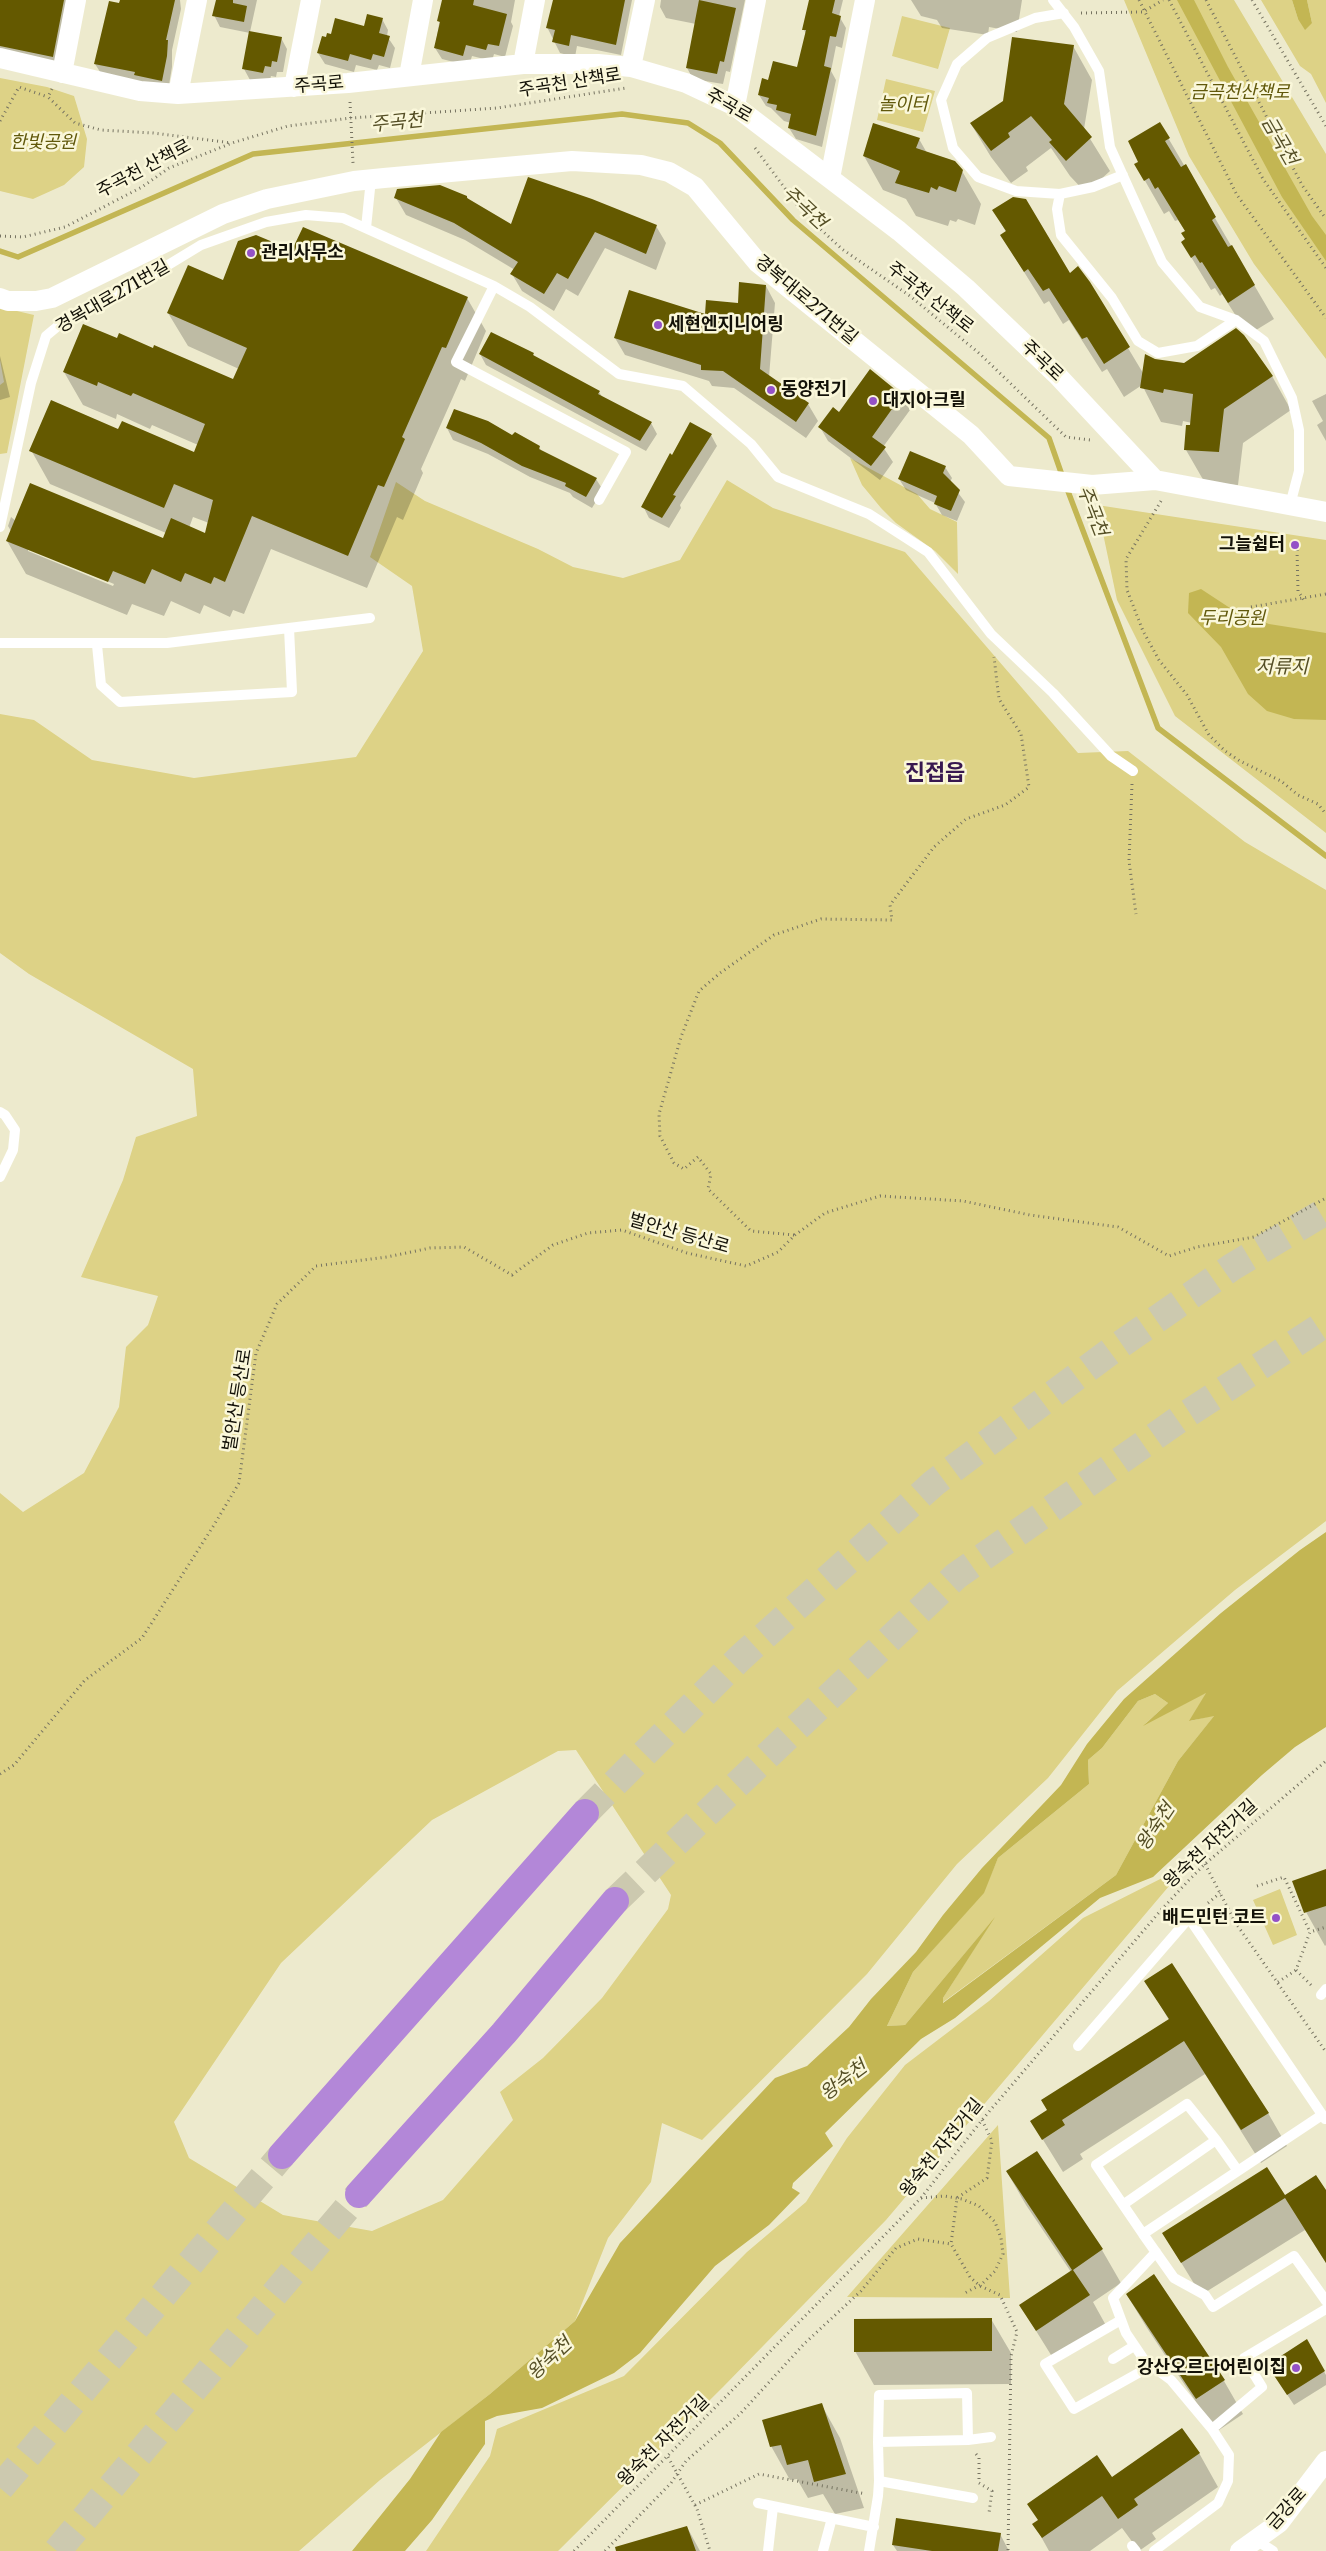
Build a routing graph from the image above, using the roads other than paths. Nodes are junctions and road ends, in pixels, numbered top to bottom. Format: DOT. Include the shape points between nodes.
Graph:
graph roads {
  1 [pos="76,0"];
  2 [pos="197,0"];
  3 [pos="311,0"];
  4 [pos="423,0"];
  5 [pos="534,0"];
  6 [pos="645,0"];
  7 [pos="756,0"];
  8 [pos="865,0"];
  9 [pos="1053,0"];
  10 [pos="1064,13"];
  11 [pos="0,58"];
  12 [pos="523,64"];
  13 [pos="631,67"];
  14 [pos="62,73"];
  15 [pos="409,76"];
  16 [pos="294,87"];
  17 [pos="178,94"];
  18 [pos="735,106"];
  19 [pos="1123,175"];
  20 [pos="830,178"];
  21 [pos="362,180"];
  22 [pos="1060,194"];
  23 [pos="366,228"];
  24 [pos="494,286"];
  25 [pos="0,298"];
  26 [pos="1236,320"];
  27 [pos="1163,482"];
  28 [pos="599,500"];
  29 [pos="1290,505"];
  30 [pos="1326,512"];
  31 [pos="0,526"];
  32 [pos="370,618"];
  33 [pos="289,628"];
  34 [pos="0,643"];
  35 [pos="97,645"];
  36 [pos="1133,771"];
  37 [pos="0,1112"];
  38 [pos="0,1177"];
  39 [pos="585,1813"];
  40 [pos="615,1901"];
  41 [pos="1078,2046"];
  42 [pos="1324,2117"];
  43 [pos="1216,2140"];
  44 [pos="282,2155"];
  45 [pos="1238,2171"];
  46 [pos="359,2194"];
  47 [pos="1124,2204"];
  48 [pos="1143,2234"];
  49 [pos="1156,2252"];
  50 [pos="1326,2301"];
  51 [pos="1326,2309"];
  52 [pos="1121,2320"];
  53 [pos="1134,2346"];
  54 [pos="1113,2358"];
  55 [pos="1151,2366"];
  56 [pos="1212,2430"];
  57 [pos="992,2437"];
  58 [pos="968,2440"];
  59 [pos="878,2442"];
  60 [pos="1326,2460"];
  61 [pos="879,2482"];
  62 [pos="973,2498"];
  63 [pos="758,2504"];
  64 [pos="773,2507"];
  65 [pos="832,2518"];
  66 [pos="874,2527"];
  67 [pos="1248,2546"];
  68 [pos="768,2551"];
  69 [pos="823,2551"];
  70 [pos="869,2551"];
  71 [pos="1154,2551"];
  72 [pos="1273,2551"];
  1 -- 14 [label="street"];
  2 -- 17 [label="street"];
  3 -- 16 [label="street"];
  4 -- 15 [label="street"];
  5 -- 12 [label="street"];
  6 -- 13 [label="street"];
  7 -- 18 [label="street"];
  8 -- 20 [label="street"];
  9 -- 10 [label="lane"];
  10 -- 19 [label="lane" via="1099,71 1110,147"];
  10 -- 22 [label="lane" via="1035,18 987,38 957,64 941,100 953,148 978,177 1016,191"];
  11 -- 14 [label="street, 주곡로"];
  12 -- 13 [label="street, 주곡로"];
  12 -- 15 [label="street, 주곡로"];
  13 -- 18 [label="street, 주곡로" via="686,83"];
  14 -- 17 [label="street, 주곡로" via="140,91"];
  15 -- 16 [label="street, 주곡로"];
  16 -- 17 [label="street, 주곡로"];
  18 -- 20 [label="street, 주곡로"];
  19 -- 22 [label="lane" via="1093,188"];
  19 -- 26 [label="lane" via="1162,262 1200,307"];
  20 -- 27 [label="street, 주곡로" via="899,230 966,288 1057,374"];
  21 -- 23 [label="lane"];
  21 -- 25 [label="street, 경복대로271번길" via="267,199 223,214 52,298 36,301"];
  21 -- 27 [label="street, 경복대로271번길" via="572,161 641,165 675,175 695,186 758,263 971,436 1009,476 1092,485"];
  22 -- 26 [label="lane" via="1057,209 1061,236 1112,298 1138,340 1158,353 1197,346"];
  23 -- 24 [label="lane, 경복대로271번길"];
  23 -- 31 [label="lane, 경복대로271번길" via="343,218 306,215 266,222 202,245 64,322 46,336 31,382"];
  24 -- 28 [label="lane" via="456,362 626,452"];
  24 -- 36 [label="lane, 경복대로271번길" via="530,307 619,374 683,386 751,444 778,476 869,514 928,552 991,634 1053,693 1111,756"];
  26 -- 29 [label="lane" via="1264,341 1292,398 1299,430 1299,471"];
  27 -- 29 [label="street"];
  29 -- 30 [label="street"];
  32 -- 33 [label="lane"];
  33 -- 35 [label="lane" via="167,643"];
  33 -- 35 [label="lane" via="292,692 120,702 101,685"];
  34 -- 35 [label="lane"];
  37 -- 38 [label="lane" via="15,1130 13,1150"];
  39 -- 44 [label="highway"];
  40 -- 46 [label="highway" via="504,2033"];
  41 -- 42 [label="lane" via="1189,1918"];
  42 -- 45 [label="lane"];
  43 -- 45 [label="lane"];
  43 -- 47 [label="lane"];
  43 -- 47 [label="lane" via="1187,2104 1096,2165"];
  45 -- 48 [label="lane"];
  47 -- 48 [label="lane"];
  48 -- 49 [label="lane"];
  49 -- 50 [label="lane" via="1174,2278 1205,2295 1213,2307 1294,2256"];
  49 -- 52 [label="lane" via="1114,2298"];
  51 -- 56 [label="lane" via="1244,2358 1262,2387"];
  52 -- 53 [label="lane"];
  52 -- 55 [label="lane" via="1045,2364 1074,2409"];
  53 -- 54 [label="lane"];
  53 -- 55 [label="lane"];
  55 -- 56 [label="lane" via="1172,2380"];
  56 -- 71 [label="lane" via="1229,2455 1228,2481 1218,2503"];
  57 -- 58 [label="lane"];
  58 -- 59 [label="lane"];
  58 -- 59 [label="lane" via="967,2393 879,2395"];
  59 -- 61 [label="lane"];
  60 -- 67 [label="street, 금강로" via="1279,2524"];
  61 -- 62 [label="lane"];
  61 -- 66 [label="lane"];
  63 -- 64 [label="lane"];
  64 -- 65 [label="lane"];
  64 -- 68 [label="lane"];
  65 -- 66 [label="lane"];
  65 -- 69 [label="lane"];
  66 -- 70 [label="lane"];
  67 -- 72 [label="lane"];
}
